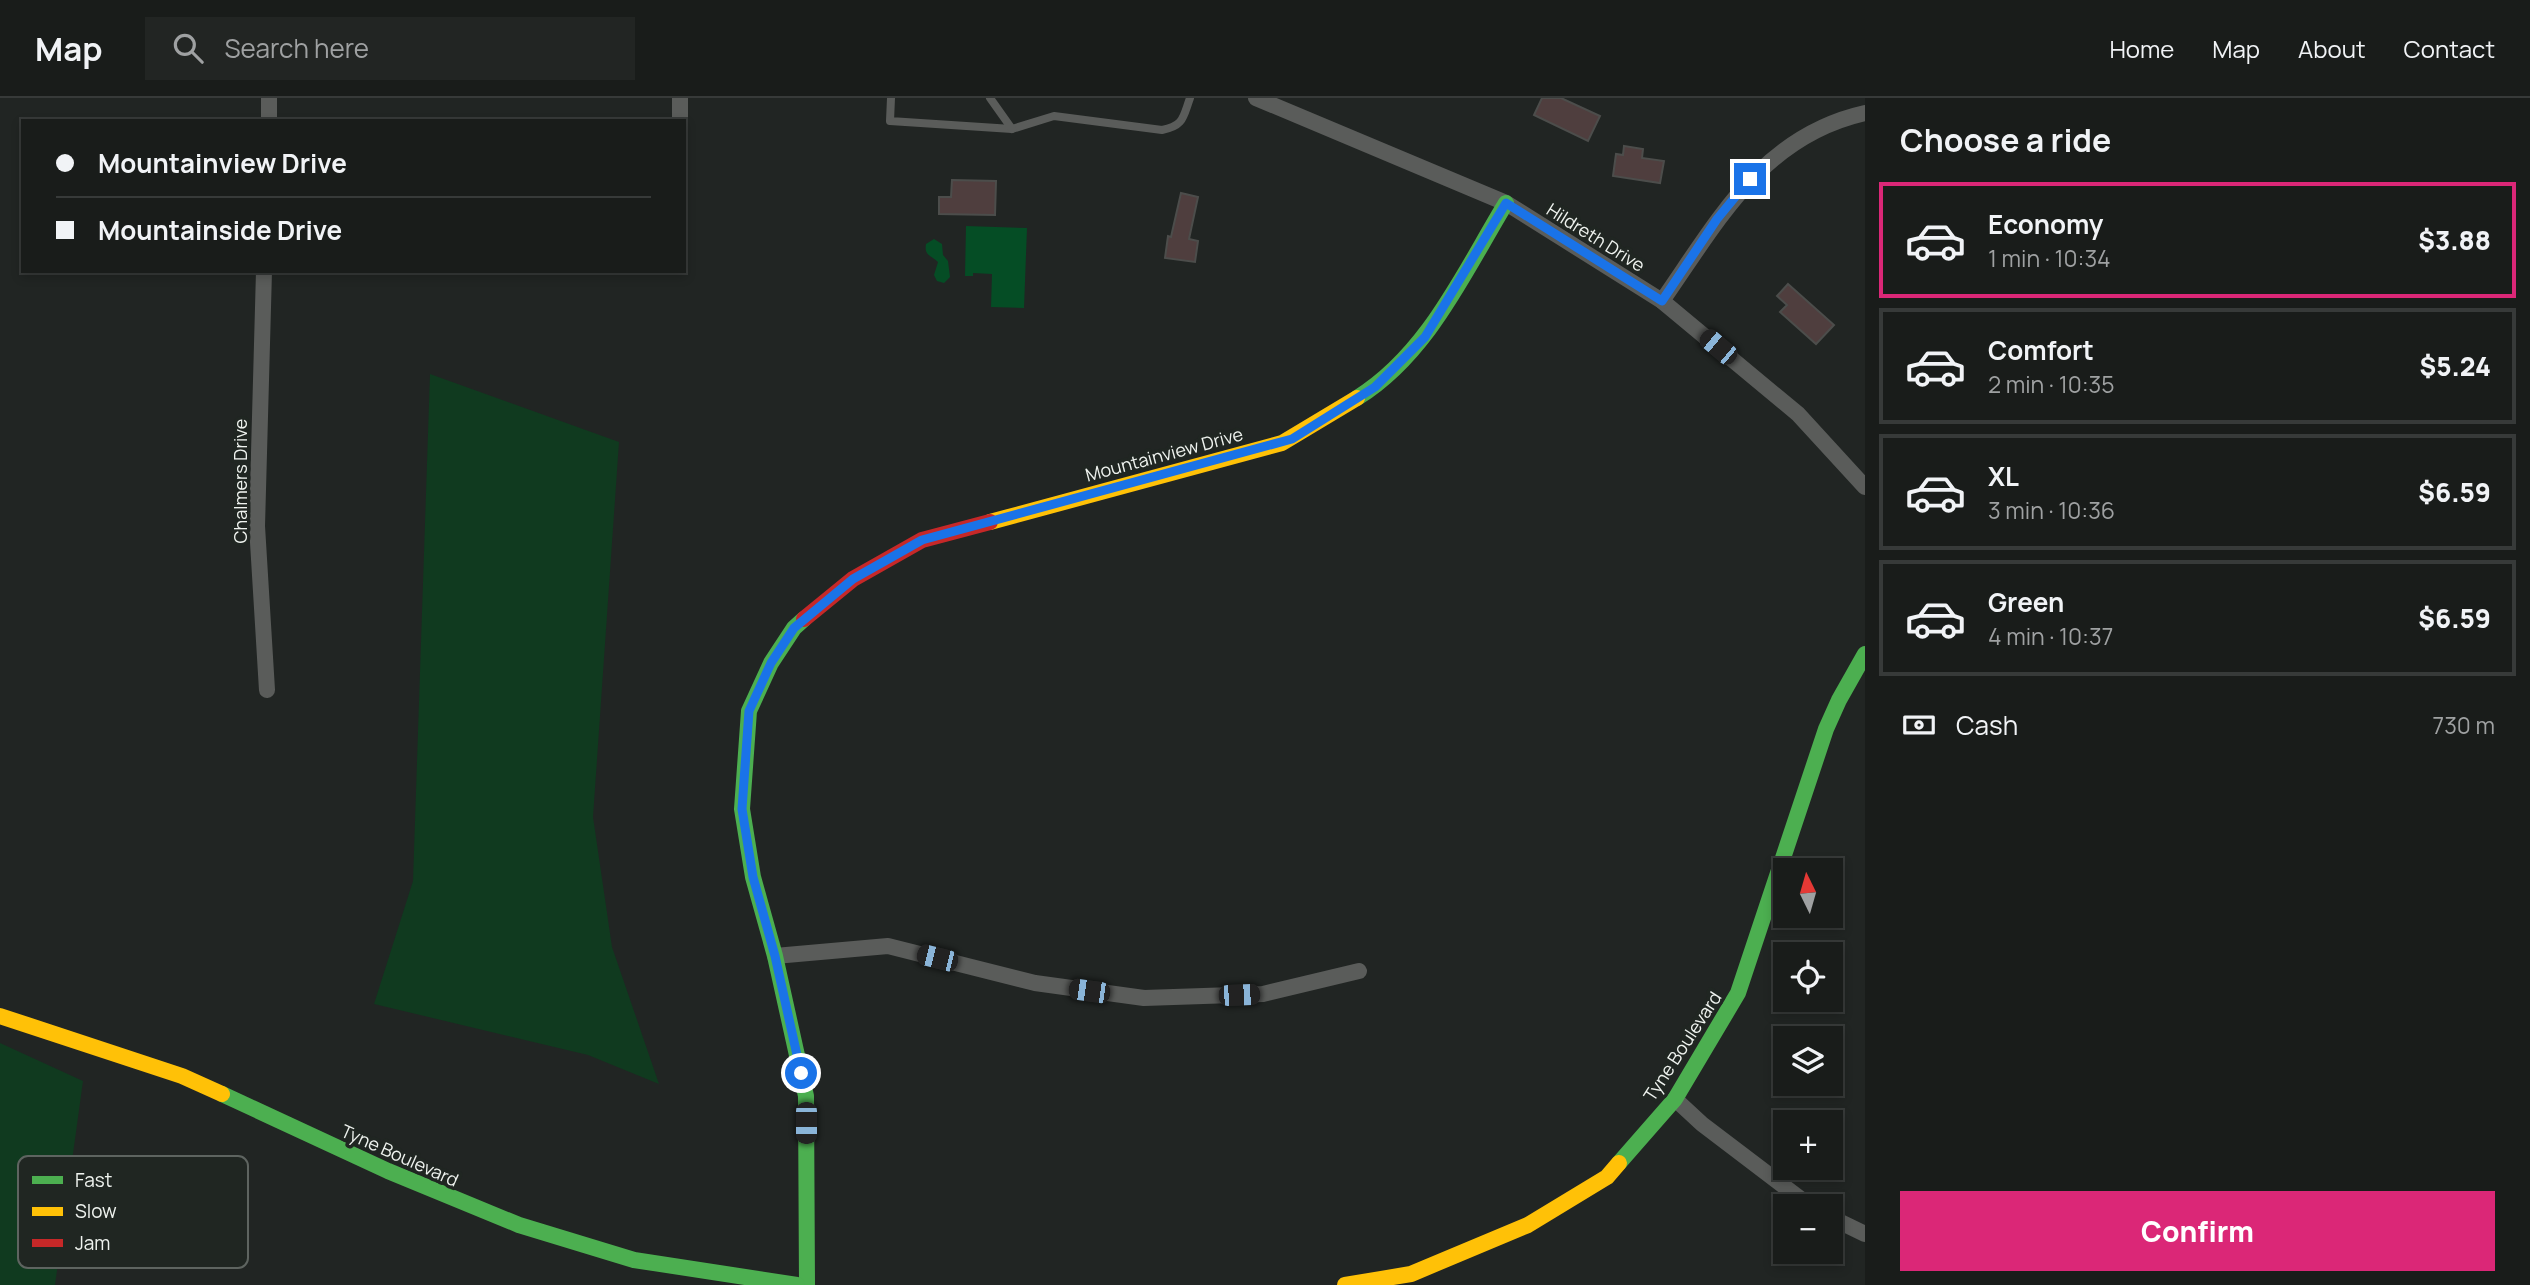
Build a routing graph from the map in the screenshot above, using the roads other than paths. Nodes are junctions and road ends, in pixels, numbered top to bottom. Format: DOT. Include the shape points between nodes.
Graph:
graph roads {
  1 [pos="269,98"];
  2 [pos="680,98"];
  3 [pos="891,98"];
  4 [pos="990,98"];
  5 [pos="1190,98"];
  6 [pos="1256,98"];
  7 [pos="1865,113"];
  8 [pos="269,119"];
  9 [pos="680,119"];
  10 [pos="1012,129"];
  11 [pos="1506,203"];
  12 [pos="264,273"];
  13 [pos="1662,301"];
  14 [pos="1865,487"];
  15 [pos="1865,654"];
  16 [pos="267,691"];
  17 [pos="775,956"];
  18 [pos="1359,971"];
  19 [pos="0,1016"];
  20 [pos="1675,1099"];
  21 [pos="1794,1194"];
  22 [pos="1843,1223"];
  23 [pos="1865,1234"];
  24 [pos="797,1285"];
  25 [pos="807,1285"];
  26 [pos="1345,1285"];
  1 -- 8 [label="street"];
  2 -- 9 [label="street"];
  3 -- 10 [label="lane" via="890,121"];
  4 -- 10 [label="lane"];
  5 -- 10 [label="lane" via="1181,123 1162,130 1054,116"];
  6 -- 11 [label="street, Hildreth Drive"];
  7 -- 13 [label="street" via="1806,136 1760,168 1717,219"];
  11 -- 13 [label="street, Hildreth Drive"];
  11 -- 17 [label="street, Mountainview Drive" via="1425,337 1375,387 1307,429 1282,443 922,540 853,579 794,628 771,663 749,711 742,809 753,877"];
  12 -- 16 [label="street, Chalmers Drive" via="257,526"];
  13 -- 14 [label="street, Hildreth Drive" via="1798,414"];
  15 -- 20 [label="street, Tyne Boulevard" via="1826,729 1738,993"];
  17 -- 18 [label="street" via="888,946 1035,983 1144,998 1263,994"];
  17 -- 25 [label="street" via="806,1096"];
  19 -- 24 [label="street, Tyne Boulevard" via="182,1076 388,1171 519,1225 634,1260"];
  20 -- 21 [label="street"];
  20 -- 26 [label="street, Tyne Boulevard" via="1607,1177 1528,1225 1411,1274"];
  22 -- 23 [label="street"];
}
